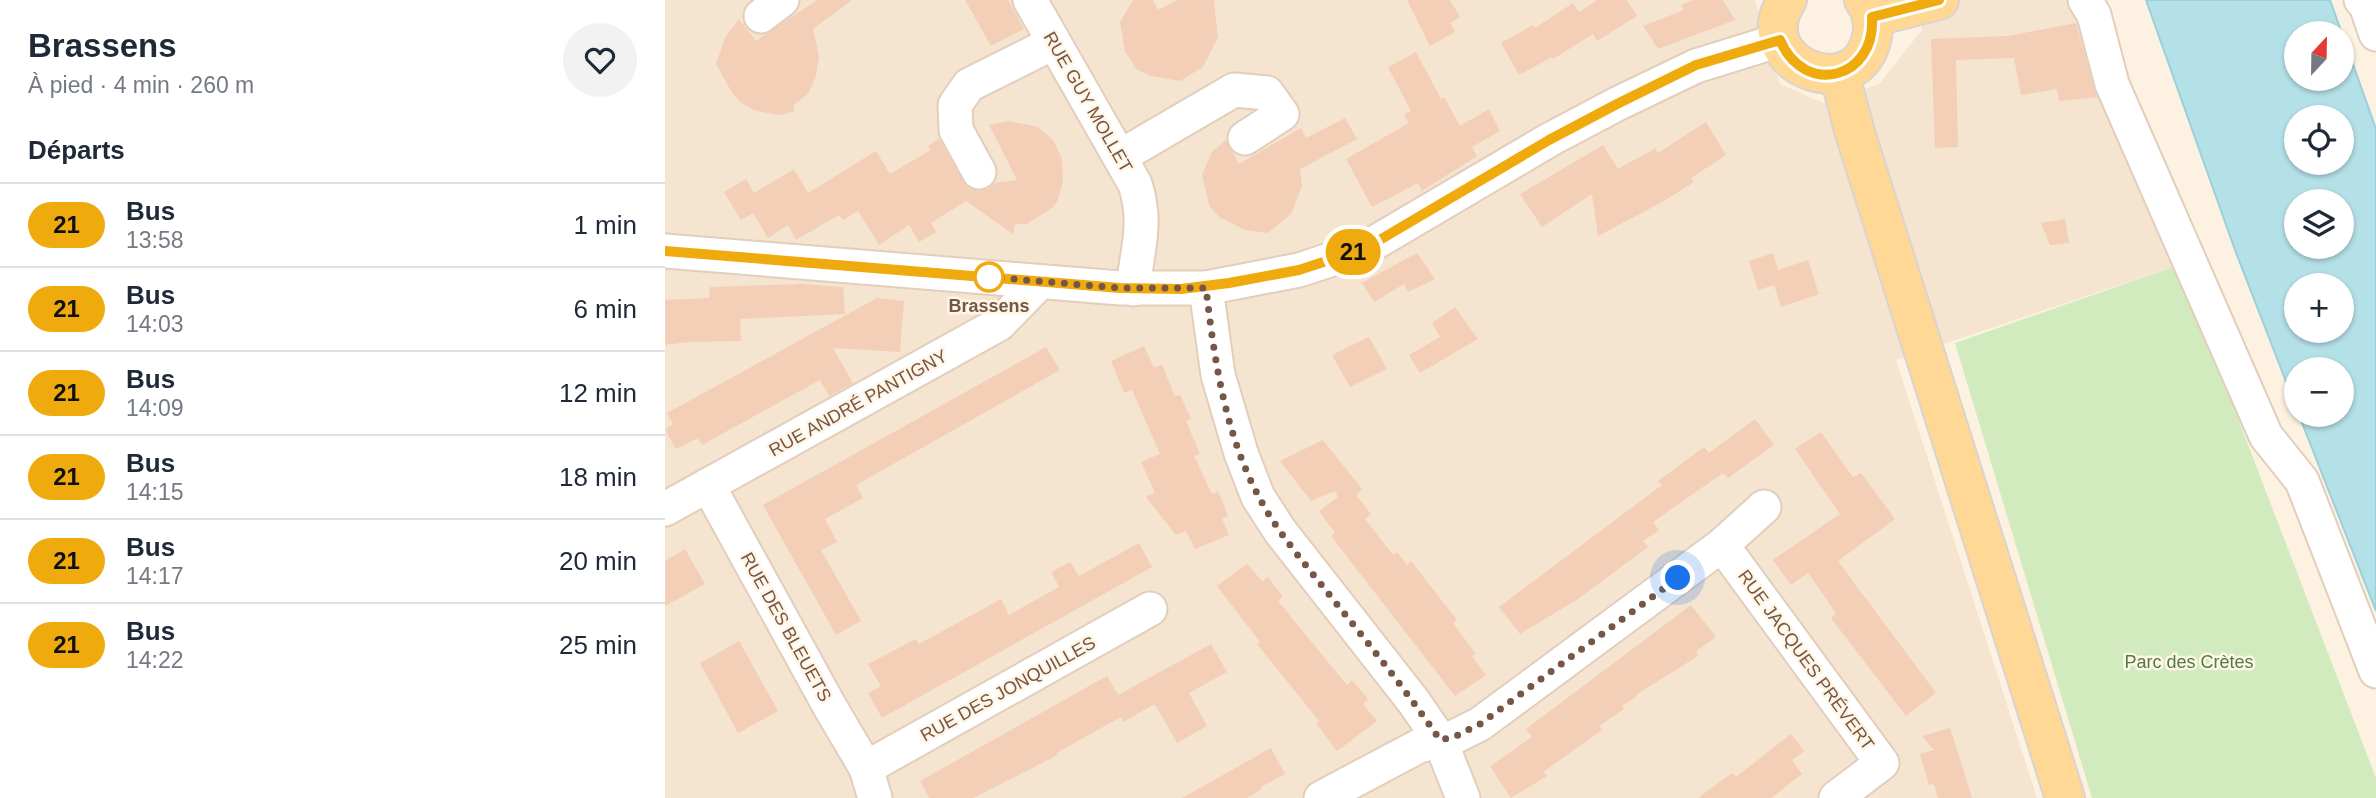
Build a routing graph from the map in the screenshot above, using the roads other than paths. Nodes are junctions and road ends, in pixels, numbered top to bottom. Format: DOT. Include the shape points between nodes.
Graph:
graph roads {
  1 [pos="1787,0"];
  2 [pos="1939,0"];
  3 [pos="2085,0"];
  4 [pos="2361,0"];
  5 [pos="1033,1"];
  6 [pos="1868,9"];
  7 [pos="2376,34"];
  8 [pos="1780,40"];
  9 [pos="1053,43"];
  10 [pos="1839,73"];
  11 [pos="1245,138"];
  12 [pos="1121,156"];
  13 [pos="979,172"];
  14 [pos="665,251"];
  15 [pos="1040,282"];
  16 [pos="1206,288"];
  17 [pos="1133,289"];
  18 [pos="708,485"];
  19 [pos="1764,507"];
  20 [pos="665,509"];
  21 [pos="1722,545"];
  22 [pos="1150,609"];
  23 [pos="2376,671"];
  24 [pos="1440,740"];
  25 [pos="871,783"];
  26 [pos="1854,793"];
  27 [pos="1321,798"];
  28 [pos="1463,798"];
  29 [pos="2064,798"];
  1 -- 8 [label="main road" via="1779,17"];
  2 -- 6 [label="main road"];
  3 -- 23 [label="street" via="2094,15 2117,97 2266,436 2302,481"];
  4 -- 7 [label="street"];
  5 -- 9 [label="street, RUE GUY MOLLET"];
  6 -- 10 [label="main road" via="1870,45 1857,62"];
  8 -- 10 [label="main road" via="1786,54 1809,72"];
  8 -- 16 [label="street" via="1696,65 1617,104 1366,248 1299,270"];
  9 -- 12 [label="street, RUE GUY MOLLET"];
  9 -- 13 [label="street" via="969,85 955,105 957,130"];
  10 -- 29 [label="main road"];
  11 -- 12 [label="street" via="1282,114 1267,93 1234,90"];
  12 -- 17 [label="street, RUE GUY MOLLET" via="1142,205"];
  14 -- 15 [label="street"];
  15 -- 17 [label="street"];
  15 -- 18 [label="street, RUE ANDRÉ PANTIGNY" via="999,324"];
  16 -- 17 [label="street"];
  16 -- 24 [label="street" via="1218,375 1258,497"];
  18 -- 20 [label="street, RUE ANDRÉ PANTIGNY"];
  18 -- 25 [label="street, RUE DES BLEUETS"];
  19 -- 21 [label="street"];
  21 -- 24 [label="street" via="1480,724"];
  21 -- 26 [label="street, RUE JACQUES PRÉVERT" via="1882,763"];
  22 -- 25 [label="street, RUE DES JONQUILLES"];
  24 -- 27 [label="street" via="1367,771"];
  24 -- 28 [label="street"];
}
